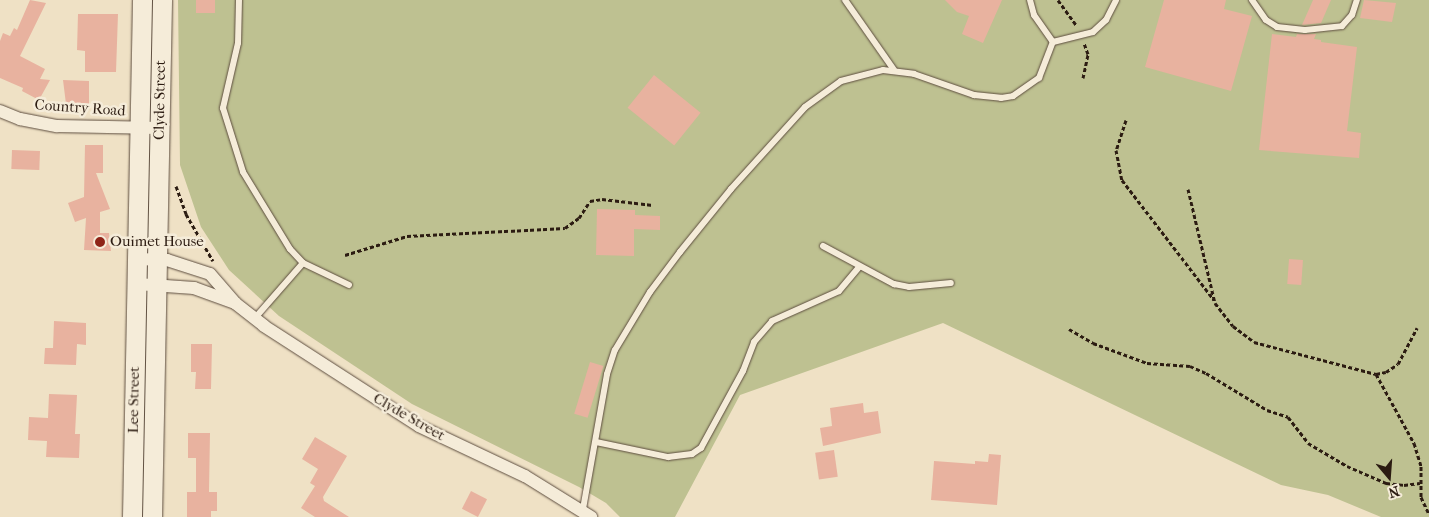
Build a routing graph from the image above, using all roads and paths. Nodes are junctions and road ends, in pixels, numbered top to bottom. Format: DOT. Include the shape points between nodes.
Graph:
graph roads {
  1 [pos="142,0"];
  2 [pos="162,0"];
  3 [pos="239,0"];
  4 [pos="846,0"];
  5 [pos="1030,0"];
  6 [pos="1116,0"];
  7 [pos="1252,0"];
  8 [pos="1357,0"];
  9 [pos="1054,42"];
  10 [pos="894,70"];
  11 [pos="0,111"];
  12 [pos="1126,120"];
  13 [pos="140,128"];
  14 [pos="160,128"];
  15 [pos="174,176"];
  16 [pos="1188,189"];
  17 [pos="653,205"];
  18 [pos="823,246"];
  19 [pos="345,255"];
  20 [pos="137,258"];
  21 [pos="156,260"];
  22 [pos="303,263"];
  23 [pos="859,266"];
  24 [pos="218,270"];
  25 [pos="951,283"];
  26 [pos="137,284"];
  27 [pos="348,285"];
  28 [pos="156,287"];
  29 [pos="235,303"];
  30 [pos="1215,303"];
  31 [pos="255,318"];
  32 [pos="1417,328"];
  33 [pos="1069,330"];
  34 [pos="1376,374"];
  35 [pos="596,442"];
  36 [pos="1420,483"];
  37 [pos="587,513"];
  38 [pos="1429,514"];
  39 [pos="132,517"];
  40 [pos="152,517"];
  1 -- 13 [label="main road, Clyde Street"];
  2 -- 14 [label="main road, Clyde Street"];
  3 -- 22 [label="lane" via="238,43 223,108 243,172 273,226"];
  4 -- 10 [label="lane"];
  5 -- 9 [label="lane" via="1034,15"];
  6 -- 9 [label="lane" via="1106,20 1093,32"];
  7 -- 8 [label="lane" via="1266,20 1277,26 1305,30 1342,26 1352,15"];
  9 -- 10 [label="lane" via="1035,82 1021,93 1001,98 974,95"];
  10 -- 35 [label="lane" via="854,76 816,98 731,189 680,252 650,292 615,350 607,374"];
  11 -- 13 [label="street, Country Road" via="39,124"];
  12 -- 30 [label="path" via="1116,150 1122,180"];
  13 -- 14 [label="street, Country Road"];
  13 -- 20 [label="main road, Clyde Street"];
  14 -- 21 [label="main road, Clyde Street"];
  15 -- 24 [label="path" via="186,214"];
  16 -- 30 [label="path"];
  17 -- 19 [label="path" via="602,199 590,201 579,218 565,228 407,236"];
  18 -- 23 [label="lane"];
  20 -- 21 [label="street, Clyde Street"];
  20 -- 26 [label="main road, Clyde Street"];
  21 -- 28 [label="main road, Clyde Street"];
  21 -- 29 [label="street, Clyde Street" via="210,274"];
  22 -- 27 [label="lane"];
  22 -- 31 [label="lane"];
  23 -- 25 [label="lane" via="894,284 909,287"];
  23 -- 35 [label="lane" via="839,291 772,321 754,342 744,371 701,448 692,454 668,457"];
  26 -- 28 [label="street, Clyde Street"];
  26 -- 39 [label="main road, Lee Street"];
  28 -- 29 [label="street, Clyde Street" via="194,288"];
  28 -- 40 [label="main road, Lee Street"];
  29 -- 31 [label="street, Clyde Street"];
  30 -- 34 [label="path" via="1233,326 1254,342"];
  31 -- 37 [label="street, Clyde Street" via="420,426 525,476"];
  32 -- 34 [label="path" via="1398,364"];
  33 -- 36 [label="path" via="1147,364 1190,366 1206,372 1267,410 1288,417 1308,443 1347,466 1386,482"];
  34 -- 36 [label="path" via="1414,443 1421,466"];
  35 -- 37 [label="lane"];
  36 -- 38 [label="path" via="1421,497"];
}
